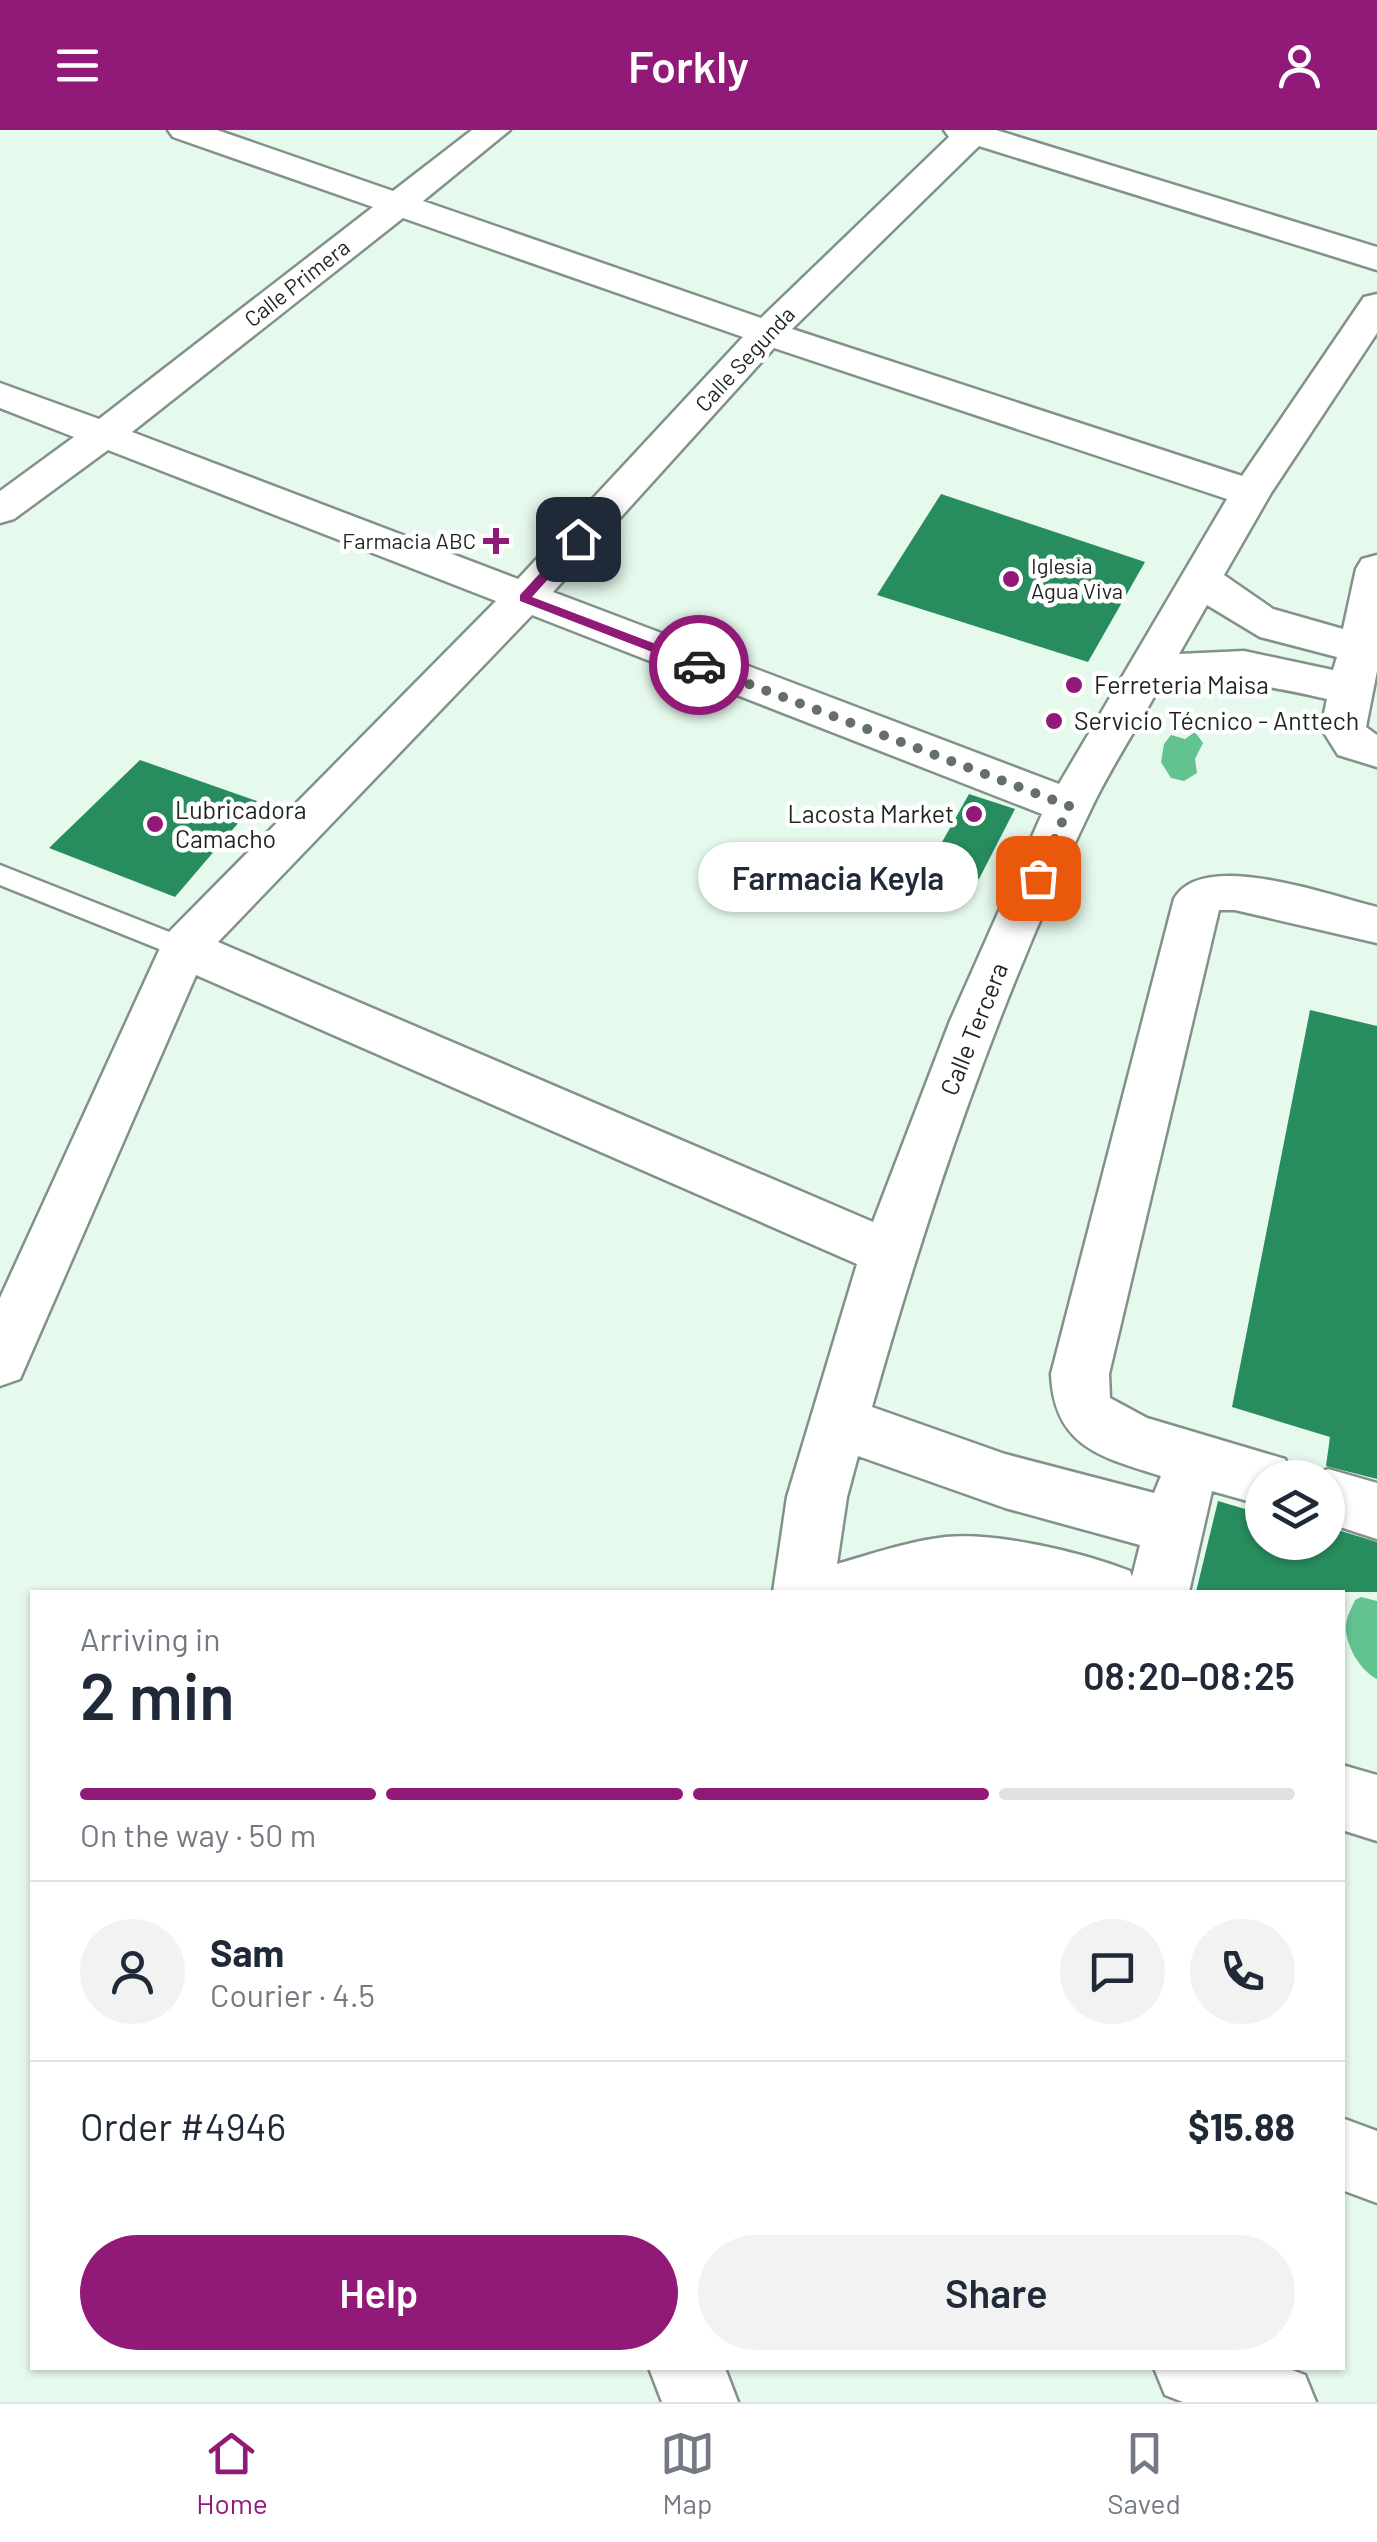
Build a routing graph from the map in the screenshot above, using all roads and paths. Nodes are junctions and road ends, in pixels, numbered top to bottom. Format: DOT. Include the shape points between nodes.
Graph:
graph roads {
  1 [pos="185,130"];
  2 [pos="493,130"];
  3 [pos="970,131"];
  4 [pos="398,204"];
  5 [pos="1377,259"];
  6 [pos="1377,305"];
  7 [pos="767,333"];
  8 [pos="0,395"];
  9 [pos="102,436"];
  10 [pos="1250,492"];
  11 [pos="0,510"];
  12 [pos="1201,577"];
  13 [pos="1375,592"];
  14 [pos="524,598"];
  15 [pos="1272,650"];
  16 [pos="1356,668"];
  17 [pos="1144,677"];
  18 [pos="1377,751"];
  19 [pos="1069,806"];
  20 [pos="0,876"];
  21 [pos="1377,924"];
  22 [pos="183,948"];
  23 [pos="888,1252"];
  24 [pos="0,1360"];
  25 [pos="840,1420"];
  26 [pos="1190,1456"];
  27 [pos="1245,1472"];
  28 [pos="1048,1494"];
  29 [pos="1345,1501"];
  30 [pos="1377,1511"];
  31 [pos="1176,1526"];
  32 [pos="1028,1574"];
  33 [pos="803,1590"];
  34 [pos="848,1590"];
  35 [pos="1099,1590"];
  36 [pos="1160,1590"];
  37 [pos="1345,1798"];
  38 [pos="1377,1808"];
  39 [pos="1345,2155"];
  40 [pos="1377,2167"];
  41 [pos="687,2370"];
  42 [pos="688,2370"];
  43 [pos="1197,2370"];
  44 [pos="682,2402"];
  45 [pos="700,2402"];
  46 [pos="1278,2402"];
  1 -- 4 [label="street"];
  2 -- 4 [label="street, Calle Primera"];
  3 -- 5 [label="street"];
  3 -- 7 [label="street, Calle Segunda"];
  4 -- 7 [label="street"];
  4 -- 9 [label="street, Calle Primera"];
  6 -- 10 [label="street, Calle Tercera"];
  7 -- 10 [label="street"];
  7 -- 14 [label="street, Calle Segunda"];
  8 -- 9 [label="street"];
  9 -- 11 [label="street, Calle Primera"];
  9 -- 14 [label="street"];
  10 -- 12 [label="street, Calle Tercera"];
  12 -- 15 [label="street" via="1245,614"];
  12 -- 17 [label="street, Calle Tercera"];
  13 -- 16 [label="street"];
  14 -- 19 [label="street"];
  14 -- 22 [label="street, Calle Segunda"];
  15 -- 16 [label="street"];
  15 -- 17 [label="street"];
  16 -- 18 [label="street" via="1343,728 1354,744"];
  17 -- 19 [label="street, Calle Tercera"];
  19 -- 23 [label="street, Calle Tercera" via="975,1021"];
  20 -- 22 [label="lane"];
  21 -- 26 [label="street" via="1236,892 1212,892 1198,899 1191,914 1080,1374 1082,1404 1093,1420"];
  22 -- 23 [label="street"];
  22 -- 24 [label="street"];
  23 -- 25 [label="street, Calle Tercera"];
  25 -- 28 [label="street" via="902,1449"];
  25 -- 33 [label="street, Calle Tercera" via="818,1497"];
  26 -- 27 [label="street"];
  26 -- 31 [label="street"];
  28 -- 31 [label="street"];
  28 -- 32 [label="street" via="1061,1536 1045,1564"];
  29 -- 30 [label="street"];
  31 -- 36 [label="street"];
  32 -- 34 [label="street" via="945,1566"];
  32 -- 35 [label="street"];
  37 -- 38 [label="street"];
  39 -- 40 [label="street"];
  41 -- 44 [label="street"];
  42 -- 45 [label="street"];
  43 -- 46 [label="street"];
}
